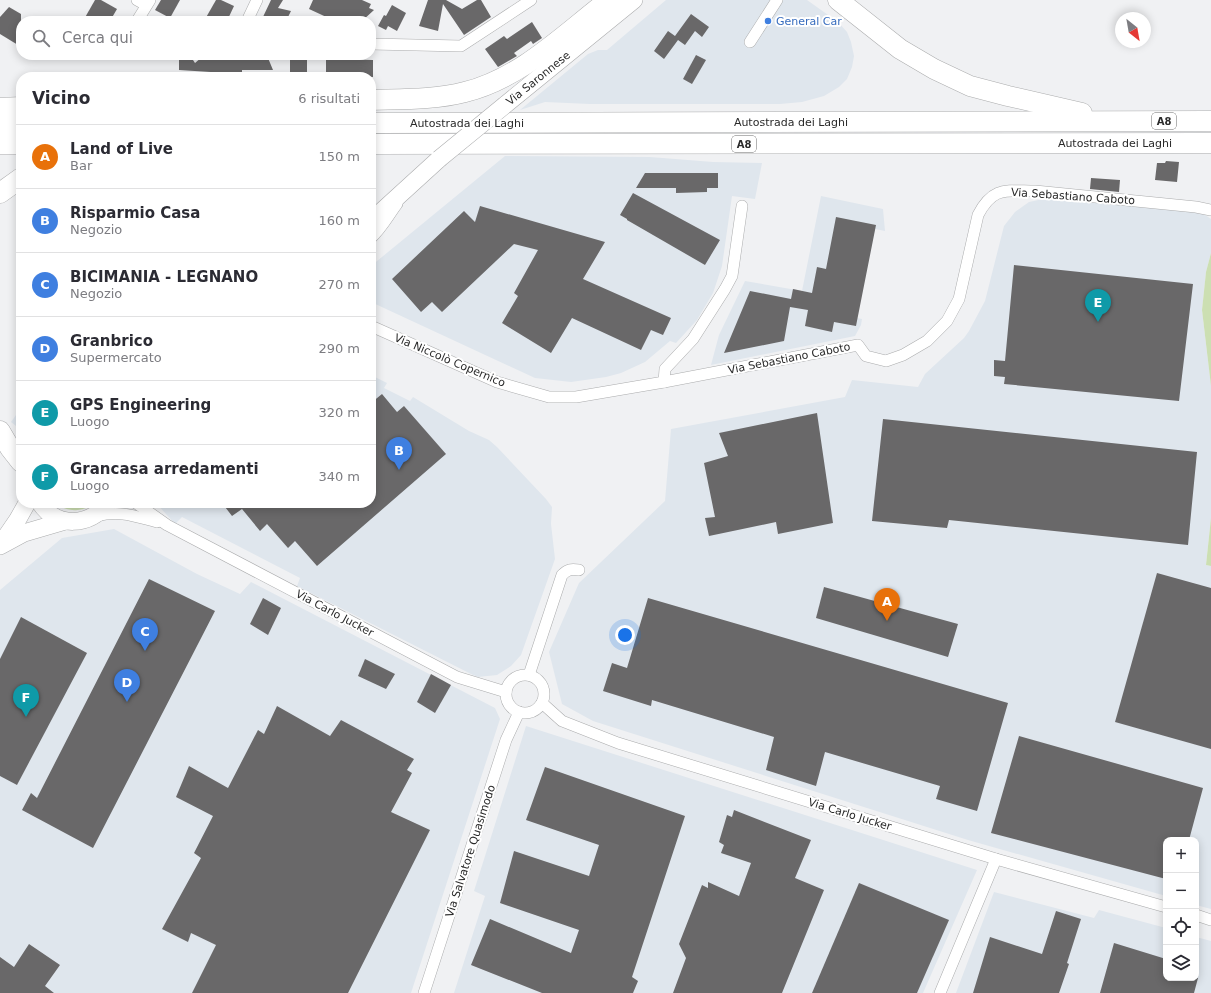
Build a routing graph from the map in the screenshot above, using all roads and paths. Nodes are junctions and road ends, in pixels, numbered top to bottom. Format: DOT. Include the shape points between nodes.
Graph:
graph roads {
  1 [pos="257,0"];
  2 [pos="531,0"];
  3 [pos="612,0"];
  4 [pos="634,0"];
  5 [pos="777,0"];
  6 [pos="838,0"];
  7 [pos="144,2"];
  8 [pos="139,16"];
  9 [pos="249,16"];
  10 [pos="750,42"];
  11 [pos="376,44"];
  12 [pos="376,100"];
  13 [pos="0,108"];
  14 [pos="16,108"];
  15 [pos="1117,121"];
  16 [pos="1211,121"];
  17 [pos="376,123"];
  18 [pos="0,124"];
  19 [pos="16,124"];
  20 [pos="1211,143"];
  21 [pos="0,144"];
  22 [pos="16,144"];
  23 [pos="376,144"];
  24 [pos="16,182"];
  25 [pos="406,190"];
  26 [pos="0,193"];
  27 [pos="742,206"];
  28 [pos="1211,210"];
  29 [pos="376,217"];
  30 [pos="376,234"];
  31 [pos="376,328"];
  32 [pos="664,382"];
  33 [pos="0,430"];
  34 [pos="16,437"];
  35 [pos="16,456"];
  36 [pos="24,508"];
  37 [pos="44,508"];
  38 [pos="104,508"];
  39 [pos="143,508"];
  40 [pos="92,518"];
  41 [pos="65,521"];
  42 [pos="167,525"];
  43 [pos="579,570"];
  44 [pos="528,675"];
  45 [pos="506,692"];
  46 [pos="542,703"];
  47 [pos="519,712"];
  48 [pos="996,859"];
  49 [pos="1163,906"];
  50 [pos="1199,916"];
  51 [pos="1211,920"];
  52 [pos="424,993"];
  53 [pos="940,993"];
  1 -- 9 [label="street"];
  2 -- 11 [label="street" via="461,46"];
  3 -- 12 [label="highway" via="600,6 516,71 481,88 427,99"];
  4 -- 25 [label="main road, Via Saronnese, bridge" via="439,159"];
  5 -- 10 [label="street"];
  6 -- 15 [label="highway" via="900,49 970,86"];
  7 -- 8 [label="street"];
  13 -- 14 [label="highway"];
  15 -- 16 [label="highway, Autostrada dei Laghi / A8"];
  15 -- 17 [label="highway, Autostrada dei Laghi / A8"];
  18 -- 19 [label="highway"];
  20 -- 23 [label="highway, Autostrada dei Laghi / A8"];
  21 -- 22 [label="highway"];
  24 -- 26 [label="highway"];
  25 -- 29 [label="main road, Via Saronnese"];
  25 -- 30 [label="street"];
  27 -- 32 [label="street" via="732,276 726,290 702,327 681,354 665,369"];
  28 -- 32 [label="street, Via Sebastiano Caboto" via="1034,191 997,193 984,203 978,215 959,299 947,321 927,341 903,355 886,361 866,356 858,345"];
  31 -- 32 [label="street, Via Niccolò Copernico" via="497,382 549,397 576,397"];
  33 -- 34 [label="highway"];
  33 -- 35 [label="highway"];
  36 -- 41 [label="main road" via="0,546 24,534"];
  37 -- 41 [label="main road" via="54,517"];
  38 -- 40 [label="main road"];
  39 -- 42 [label="street, Via Carlo Jucker"];
  40 -- 41 [label="main road"];
  40 -- 42 [label="street, Via Carlo Jucker" via="109,513 123,513"];
  42 -- 45 [label="street, Via Carlo Jucker" via="457,677"];
  43 -- 44 [label="street" via="566,570 562,575"];
  44 -- 45 [label="street" via="517,676 511,680"];
  44 -- 46 [label="street" via="539,680 542,686"];
  45 -- 47 [label="street" via="509,704"];
  46 -- 47 [label="street" via="532,711"];
  46 -- 48 [label="street, Via Carlo Jucker" via="562,721 618,743"];
  47 -- 52 [label="street, Via Salvatore Quasimodo" via="506,740"];
  48 -- 49 [label="street, Via Carlo Jucker"];
  48 -- 53 [label="street"];
  50 -- 51 [label="street"];
}
